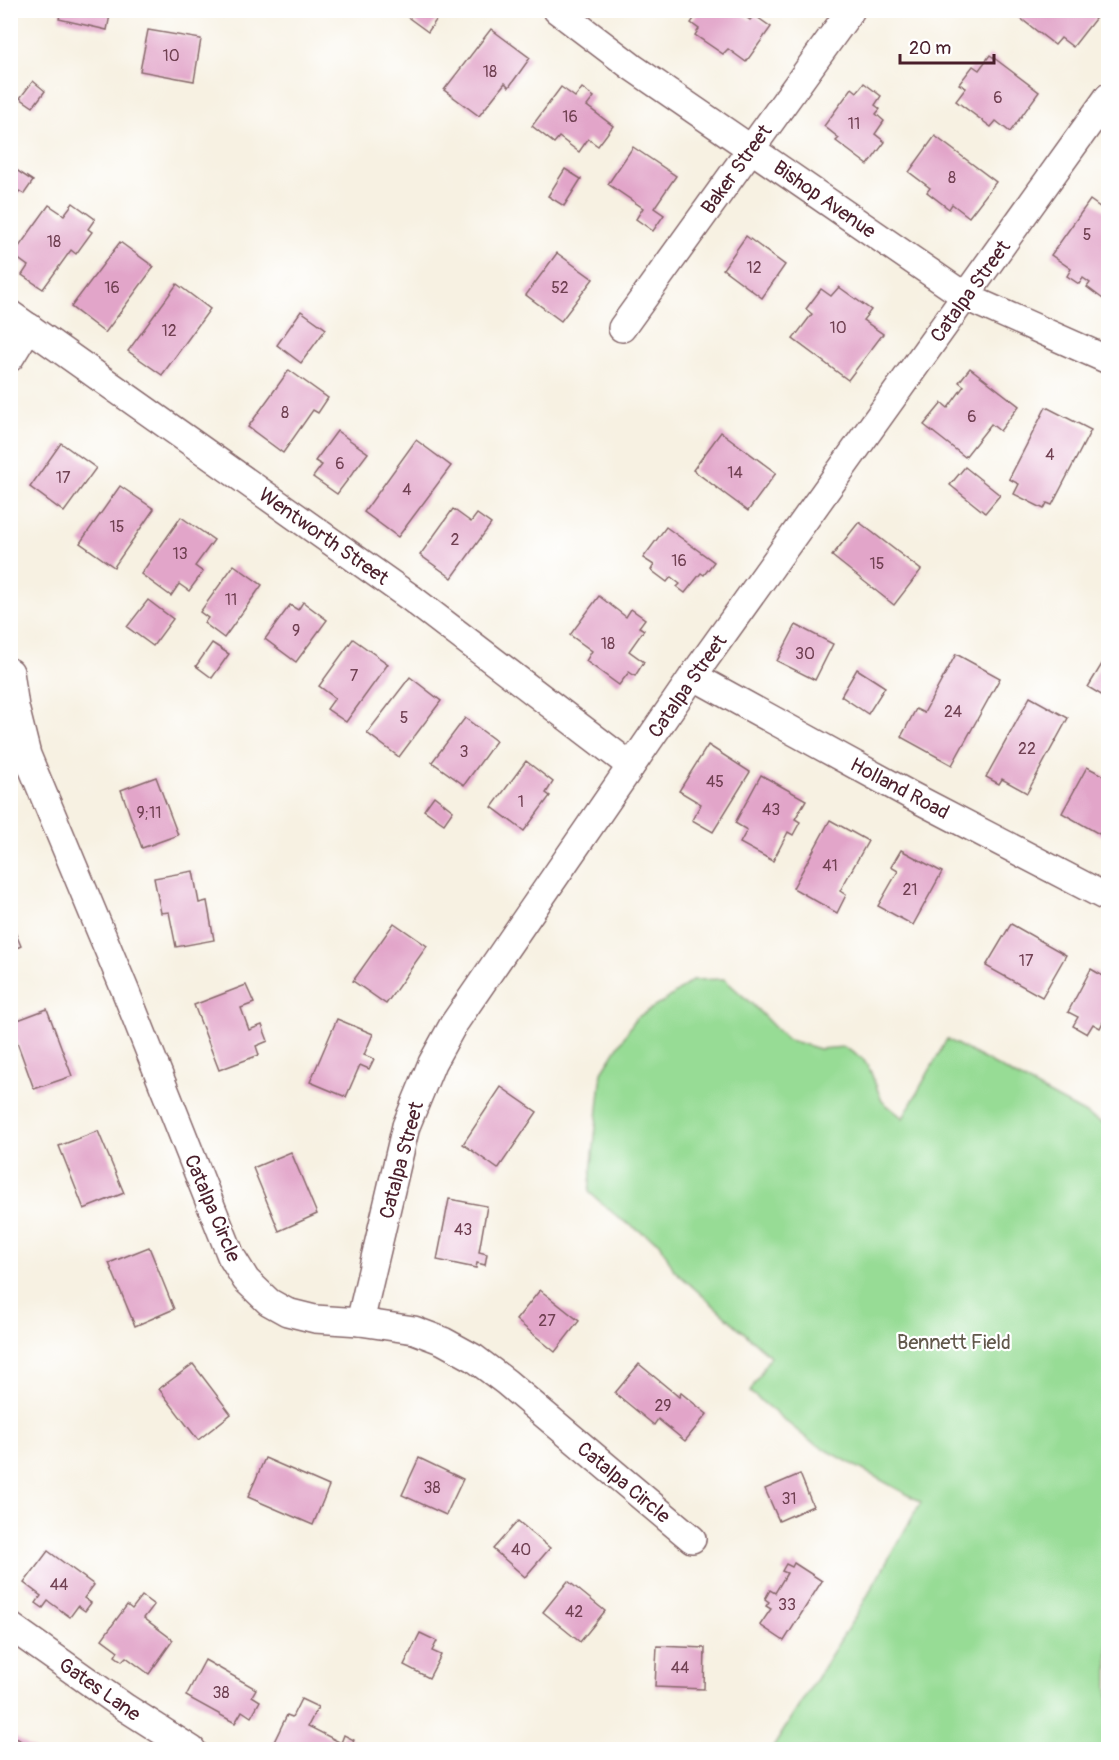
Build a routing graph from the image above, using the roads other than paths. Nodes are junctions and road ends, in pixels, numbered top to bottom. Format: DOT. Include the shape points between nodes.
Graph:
graph roads {
  1 [pos="557,10"];
  2 [pos="850,10"];
  3 [pos="1108,97"];
  4 [pos="751,149"];
  5 [pos="966,297"];
  6 [pos="20,321"];
  7 [pos="622,328"];
  8 [pos="10,358"];
  9 [pos="1108,360"];
  10 [pos="10,672"];
  11 [pos="693,676"];
  12 [pos="631,766"];
  13 [pos="1108,898"];
  14 [pos="360,1322"];
  15 [pos="692,1539"];
  16 [pos="10,1626"];
  17 [pos="184,1748"];
  1 -- 4 [label="street, Bishop Avenue"];
  2 -- 4 [label="street, Baker Street"];
  3 -- 5 [label="street, Catalpa Street"];
  4 -- 5 [label="street, Bishop Avenue"];
  4 -- 7 [label="street, Baker Street"];
  5 -- 9 [label="street, Bishop Avenue"];
  5 -- 11 [label="street, Catalpa Street"];
  6 -- 8 [label="street"];
  6 -- 12 [label="street, Wentworth Street" via="411,598"];
  10 -- 14 [label="street, Catalpa Circle" via="27,755 231,1256 246,1280 269,1302 287,1312 315,1319"];
  11 -- 12 [label="street, Catalpa Street"];
  11 -- 13 [label="street, Holland Road"];
  12 -- 14 [label="street, Catalpa Street" via="464,1006 432,1063 406,1126"];
  14 -- 15 [label="street, Catalpa Circle" via="414,1330 474,1358"];
  16 -- 17 [label="street, Gates Lane"];
}
